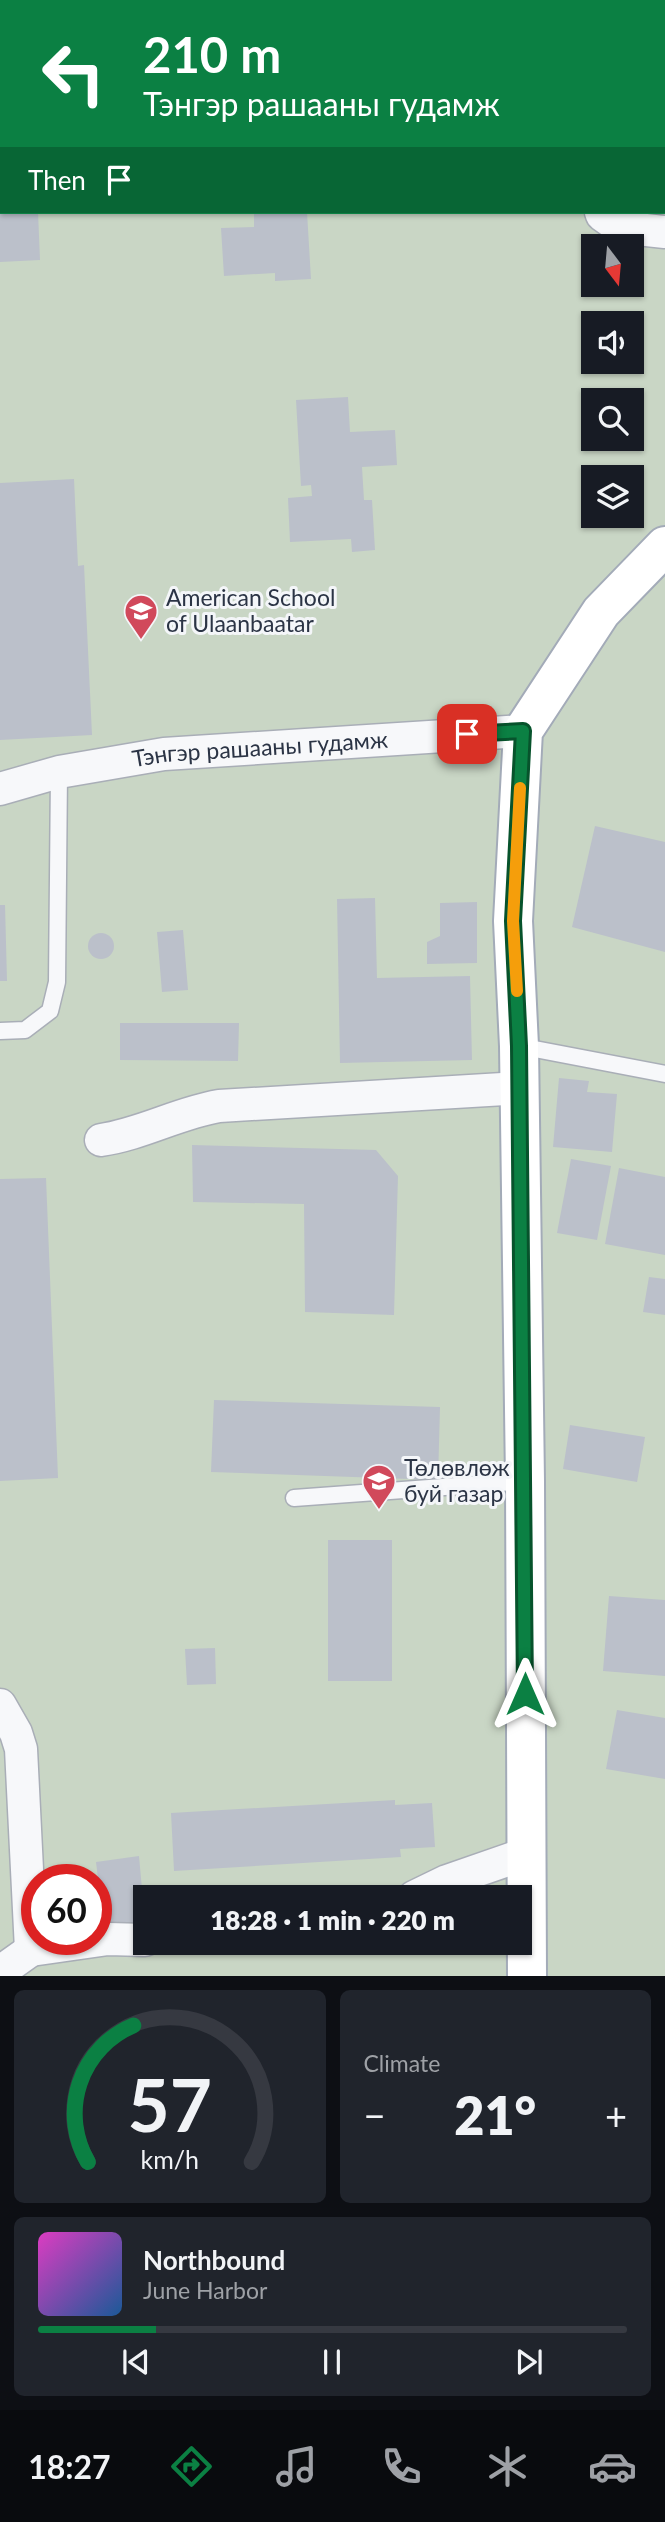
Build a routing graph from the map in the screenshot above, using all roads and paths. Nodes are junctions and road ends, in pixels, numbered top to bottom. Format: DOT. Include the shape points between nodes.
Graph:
graph roads {
  1 [pos="602,214"];
  2 [pos="665,232"];
  3 [pos="665,546"];
  4 [pos="523,731"];
  5 [pos="59,772"];
  6 [pos="0,789"];
  7 [pos="0,1031"];
  8 [pos="519,1046"];
  9 [pos="665,1074"];
  10 [pos="520,1088"];
  11 [pos="101,1140"];
  12 [pos="525,1481"];
  13 [pos="294,1499"];
  14 [pos="0,1705"];
  15 [pos="526,1854"];
  16 [pos="27,1864"];
  17 [pos="439,1885"];
  18 [pos="112,1939"];
  19 [pos="133,1940"];
  20 [pos="24,1955"];
  21 [pos="0,1972"];
  22 [pos="527,1976"];
  1 -- 2 [label="street" via="618,227"];
  3 -- 4 [label="main road" via="601,612"];
  4 -- 5 [label="street, Тэнгэр рашааны гудамж" via="164,754"];
  4 -- 8 [label="main road" via="513,921"];
  5 -- 6 [label="street, Тэнгэр рашааны гудамж"];
  5 -- 7 [label="lane" via="57,982 50,1011 25,1030"];
  8 -- 9 [label="lane"];
  8 -- 10 [label="main road"];
  10 -- 11 [label="street" via="219,1106"];
  10 -- 12 [label="main road"];
  12 -- 13 [label="lane"];
  12 -- 15 [label="main road"];
  14 -- 16 [label="street" via="21,1749"];
  15 -- 17 [label="street"];
  15 -- 22 [label="main road"];
  18 -- 19 [label="street"];
  20 -- 21 [label="street"];
}
